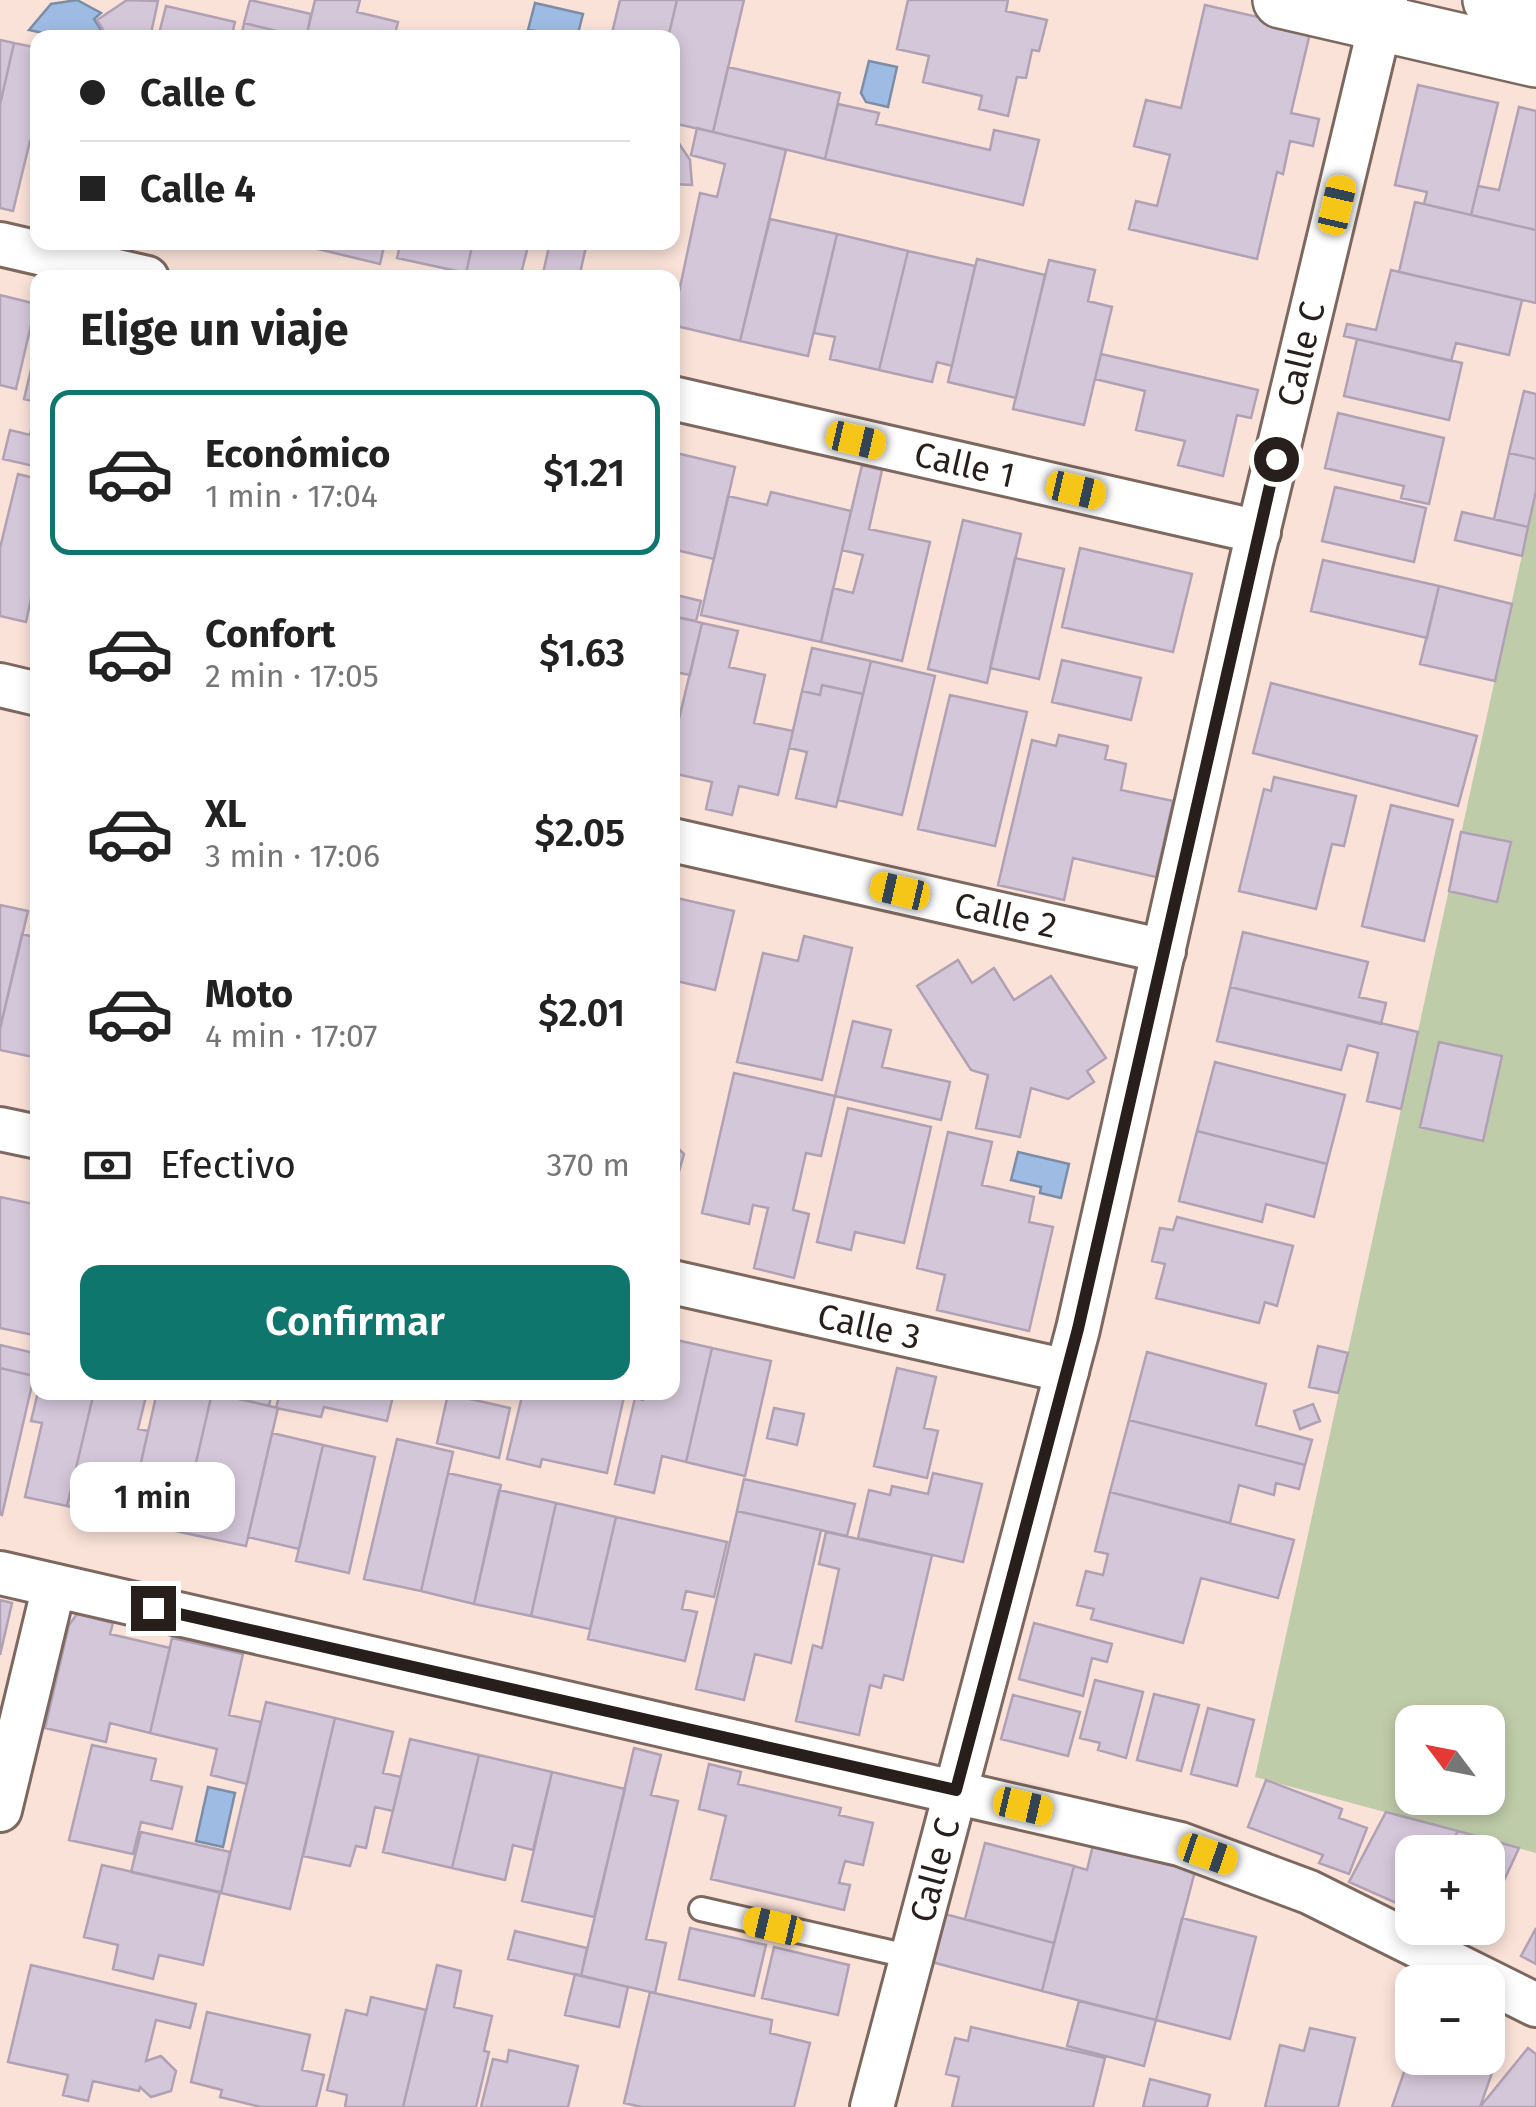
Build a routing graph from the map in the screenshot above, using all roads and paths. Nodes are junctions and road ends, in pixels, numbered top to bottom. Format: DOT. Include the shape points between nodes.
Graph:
graph roads {
  1 [pos="1282,0"];
  2 [pos="1492,0"];
  3 [pos="1536,10"];
  4 [pos="1383,11"];
  5 [pos="1536,59"];
  6 [pos="0,244"];
  7 [pos="113,270"];
  8 [pos="680,400"];
  9 [pos="1259,532"];
  10 [pos="0,685"];
  11 [pos="30,692"];
  12 [pos="680,842"];
  13 [pos="1164,951"];
  14 [pos="0,1129"];
  15 [pos="30,1136"];
  16 [pos="680,1284"];
  17 [pos="1067,1371"];
  18 [pos="0,1573"];
  19 [pos="54,1586"];
  20 [pos="956,1790"];
  21 [pos="0,1810"];
  22 [pos="701,1910"];
  23 [pos="912,1957"];
  24 [pos="1536,2005"];
  25 [pos="872,2107"];
  1 -- 4 [label="street"];
  2 -- 3 [label="street"];
  4 -- 5 [label="street"];
  4 -- 9 [label="street, Calle C"];
  6 -- 7 [label="street"];
  8 -- 9 [label="street, Calle 1"];
  9 -- 13 [label="street, Calle C"];
  10 -- 11 [label="street"];
  12 -- 13 [label="street, Calle 2"];
  13 -- 17 [label="street, Calle C"];
  14 -- 15 [label="street"];
  16 -- 17 [label="street, Calle 3"];
  17 -- 20 [label="street, Calle C"];
  18 -- 19 [label="street"];
  19 -- 20 [label="street"];
  19 -- 21 [label="street"];
  20 -- 23 [label="street, Calle C"];
  20 -- 24 [label="street" via="1235,1863 1309,1892"];
  22 -- 23 [label="lane"];
  23 -- 25 [label="street, Calle C"];
}
